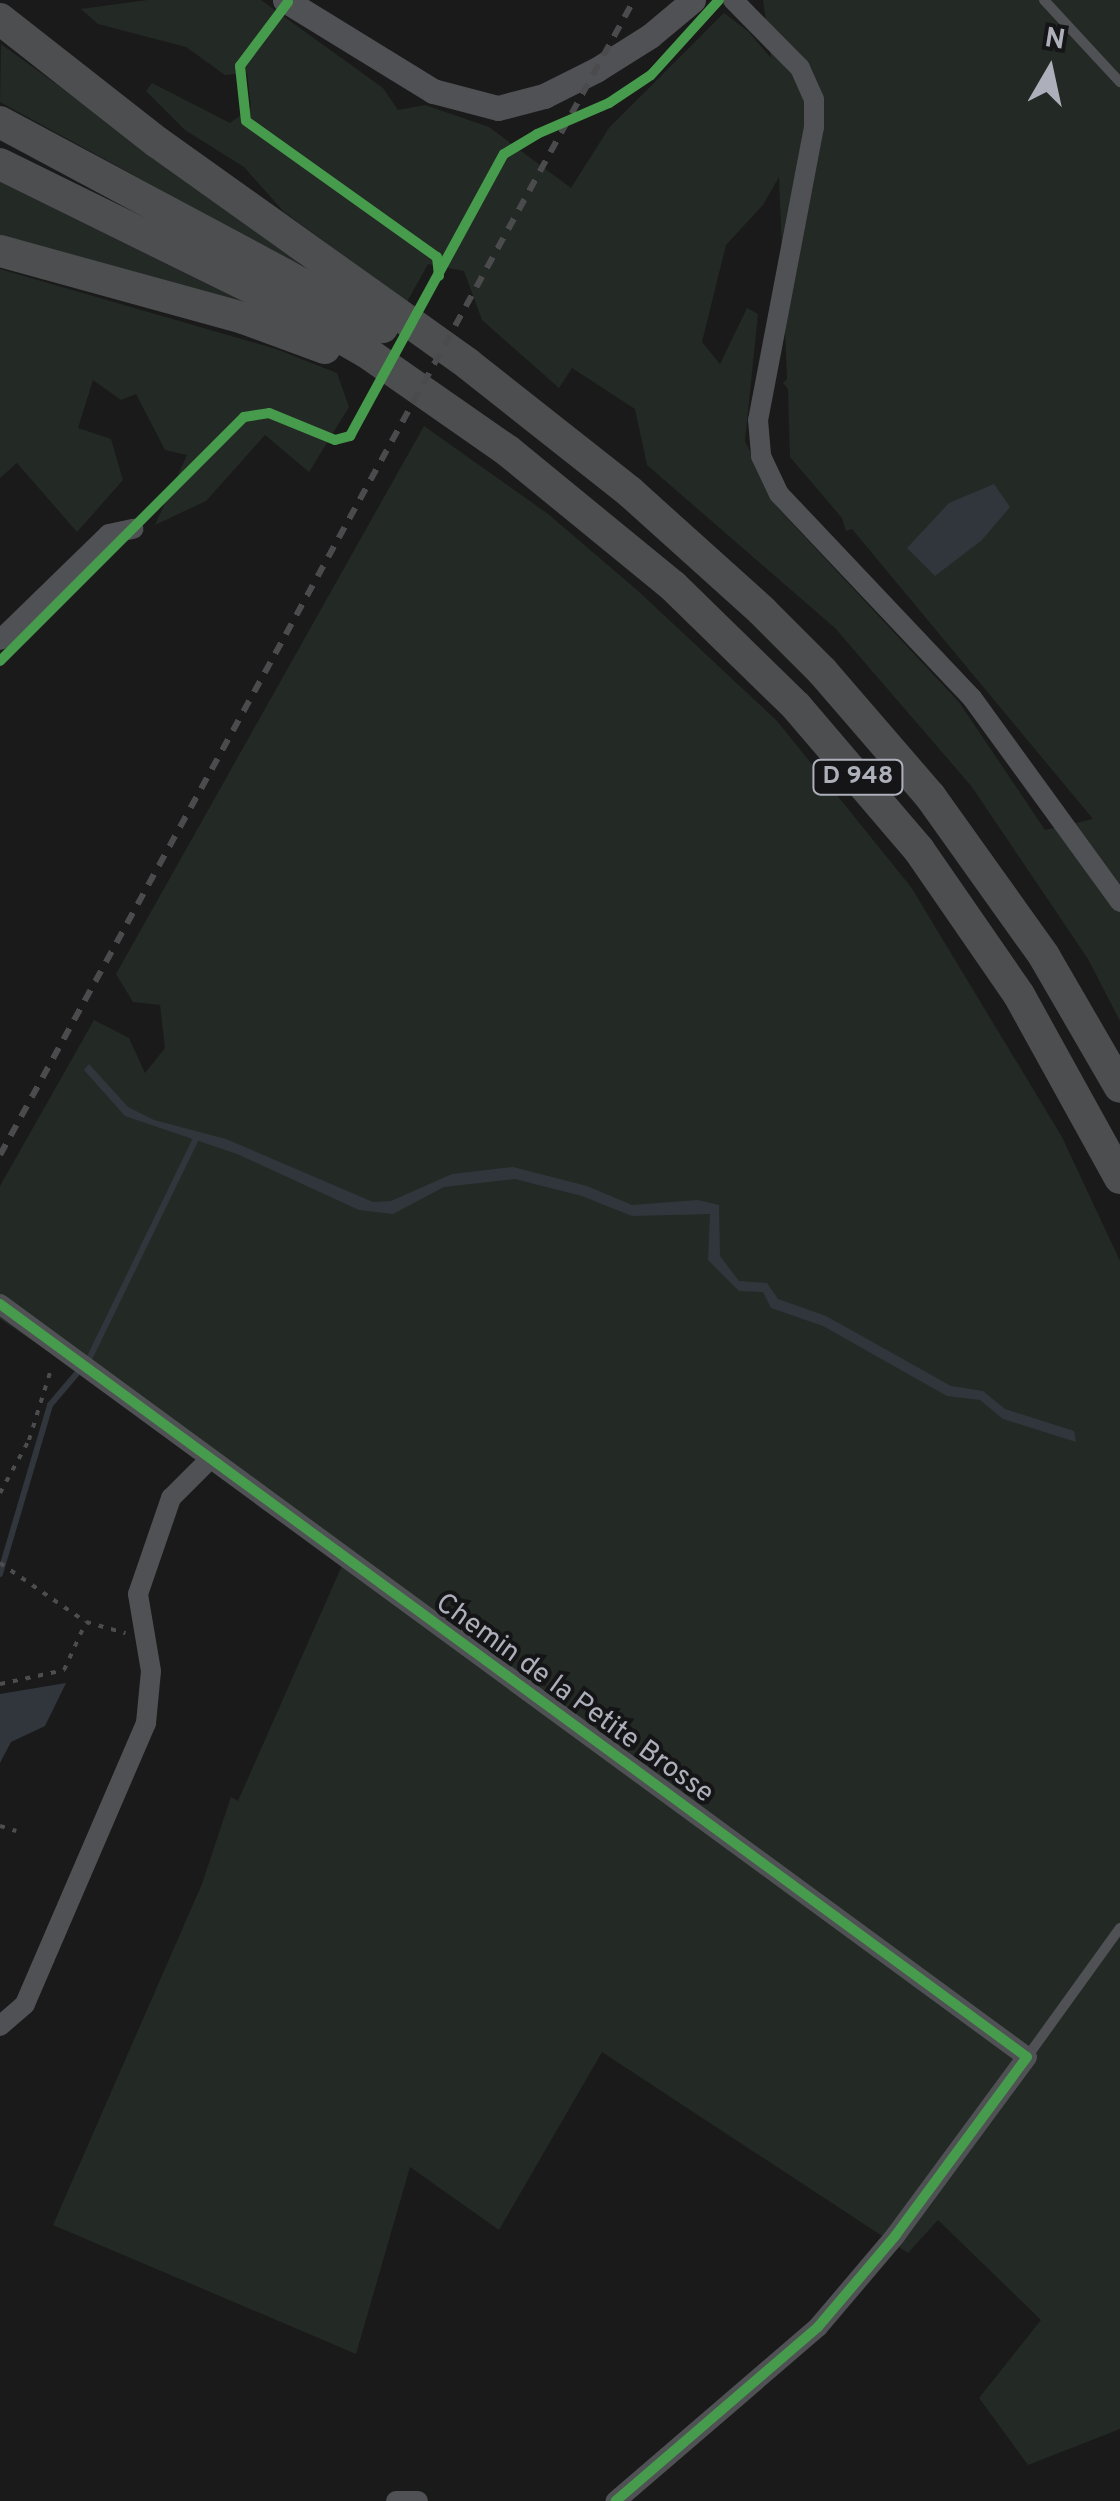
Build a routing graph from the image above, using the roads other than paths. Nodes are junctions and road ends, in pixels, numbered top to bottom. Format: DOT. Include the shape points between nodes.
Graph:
graph roads {
  1 [pos="285,0"];
  2 [pos="693,0"];
  3 [pos="733,0"];
  4 [pos="1044,0"];
  5 [pos="0,20"];
  6 [pos="1120,82"];
  7 [pos="0,122"];
  8 [pos="0,164"];
  9 [pos="0,251"];
  10 [pos="564,440"];
  11 [pos="508,450"];
  12 [pos="133,529"];
  13 [pos="0,640"];
  14 [pos="1120,902"];
  15 [pos="1120,1087"];
  16 [pos="1120,1178"];
  17 [pos="0,1304"];
  18 [pos="208,1461"];
  19 [pos="1120,1928"];
  20 [pos="0,2026"];
  21 [pos="1027,2058"];
  22 [pos="396,2501"];
  23 [pos="418,2501"];
  24 [pos="616,2501"];
  1 -- 2 [label="street" via="432,92 498,108 544,96 596,70"];
  3 -- 14 [label="street" via="800,68 814,99 758,420 760,456 779,494 972,698"];
  4 -- 6 [label="lane"];
  5 -- 10 [label="highway"];
  7 -- 10 [label="highway, D 948" via="358,312"];
  8 -- 11 [label="highway, D 948" via="366,352"];
  9 -- 11 [label="highway" via="302,338 368,368"];
  10 -- 15 [label="highway, D 948" via="762,610 878,734 994,882"];
  11 -- 16 [label="highway, D 948" via="673,586 783,692 862,782 919,850 1019,996"];
  12 -- 13 [label="street" via="109,534"];
  17 -- 18 [label="street, Chemin de la Petite Brosse"];
  18 -- 20 [label="street" via="171,1498 138,1594 151,1671 146,1723 25,2004"];
  18 -- 21 [label="street, Chemin de la Petite Brosse"];
  19 -- 21 [label="lane"];
  21 -- 24 [label="street" via="818,2328"];
  22 -- 23 [label="street"];
}
